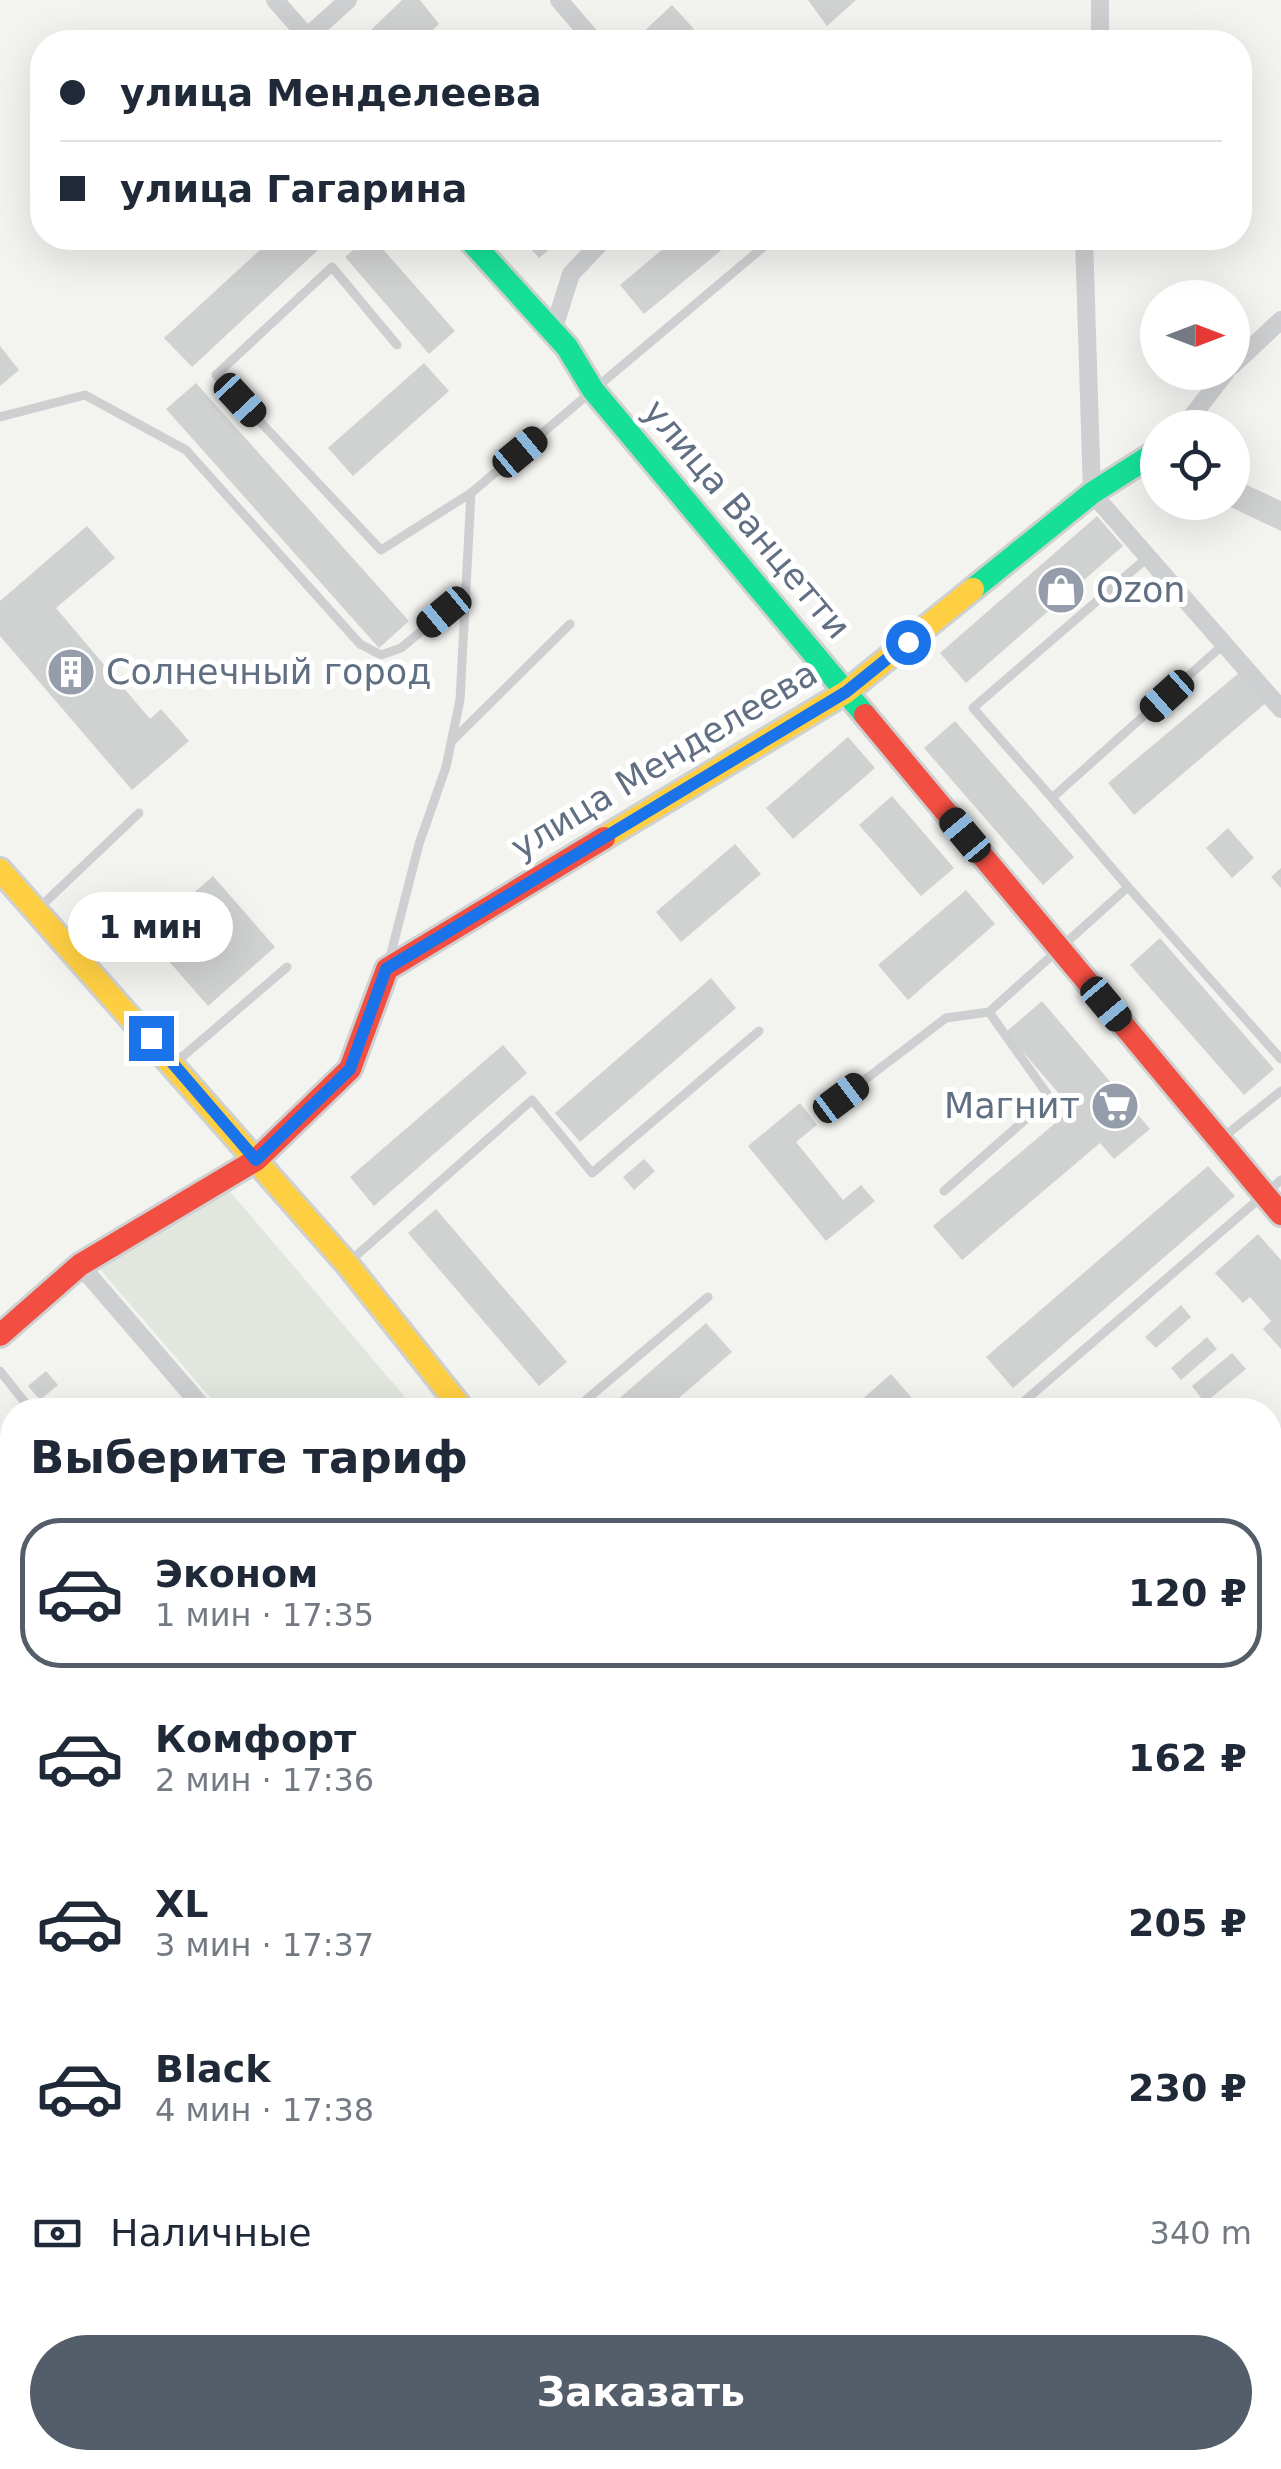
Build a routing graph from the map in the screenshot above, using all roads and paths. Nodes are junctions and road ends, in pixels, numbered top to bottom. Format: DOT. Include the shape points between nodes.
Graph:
graph roads {
  1 [pos="275,0"];
  2 [pos="348,0"];
  3 [pos="560,0"];
  4 [pos="1100,0"];
  5 [pos="302,30"];
  6 [pos="319,30"];
  7 [pos="584,30"];
  8 [pos="1100,30"];
  9 [pos="479,250"];
  10 [pos="594,250"];
  11 [pos="760,250"];
  12 [pos="1084,250"];
  13 [pos="1281,320"];
  14 [pos="552,331"];
  15 [pos="397,345"];
  16 [pos="1250,349"];
  17 [pos="593,390"];
  18 [pos="1212,390"];
  19 [pos="1197,410"];
  20 [pos="0,417"];
  21 [pos="1140,462"];
  22 [pos="1092,493"];
  23 [pos="471,494"];
  24 [pos="1148,557"];
  25 [pos="466,594"];
  26 [pos="570,624"];
  27 [pos="1224,644"];
  28 [pos="846,692"];
  29 [pos="1281,709"];
  30 [pos="452,742"];
  31 [pos="1052,798"];
  32 [pos="139,813"];
  33 [pos="0,870"];
  34 [pos="1128,887"];
  35 [pos="37,910"];
  36 [pos="1061,949"];
  37 [pos="288,967"];
  38 [pos="386,969"];
  39 [pos="989,1012"];
  40 [pos="759,1030"];
  41 [pos="1281,1060"];
  42 [pos="174,1064"];
  43 [pos="1281,1092"];
  44 [pos="841,1098"];
  45 [pos="1220,1140"];
  46 [pos="256,1160"];
  47 [pos="1273,1187"];
  48 [pos="944,1191"];
  49 [pos="1281,1214"];
  50 [pos="347,1264"];
  51 [pos="80,1265"];
  52 [pos="708,1297"];
  53 [pos="0,1335"];
  54 [pos="0,1371"];
  55 [pos="21,1398"];
  56 [pos="195,1398"];
  57 [pos="453,1398"];
  58 [pos="588,1398"];
  59 [pos="1028,1398"];
  1 -- 5 [label="street"];
  2 -- 6 [label="street"];
  3 -- 7 [label="street"];
  4 -- 8 [label="street"];
  9 -- 14 [label="street, улица Ванцетти"];
  10 -- 14 [label="street" via="572,274"];
  11 -- 17 [label="lane"];
  12 -- 22 [label="street"];
  13 -- 16 [label="street"];
  14 -- 17 [label="street, улица Ванцетти"];
  15 -- 23 [label="lane" via="332,268 216,374 381,550"];
  17 -- 23 [label="lane"];
  17 -- 28 [label="street, улица Ванцетти"];
  18 -- 19 [label="street"];
  20 -- 25 [label="lane" via="85,395 186,450 360,644 381,655 401,648"];
  21 -- 22 [label="street, улица Менделеева"];
  22 -- 24 [label="street"];
  22 -- 28 [label="street, улица Менделеева"];
  23 -- 25 [label="lane"];
  24 -- 27 [label="street"];
  24 -- 31 [label="lane" via="973,708"];
  25 -- 30 [label="lane"];
  26 -- 30 [label="lane"];
  27 -- 29 [label="street"];
  27 -- 31 [label="lane"];
  28 -- 36 [label="street, улица Ванцетти"];
  28 -- 38 [label="street, улица Менделеева"];
  30 -- 38 [label="lane"];
  31 -- 34 [label="lane"];
  32 -- 35 [label="lane"];
  33 -- 35 [label="street"];
  34 -- 36 [label="lane"];
  34 -- 41 [label="lane"];
  35 -- 42 [label="street"];
  36 -- 39 [label="lane"];
  36 -- 45 [label="street, улица Ванцетти"];
  37 -- 42 [label="lane"];
  38 -- 46 [label="street" via="350,1069"];
  39 -- 44 [label="lane" via="946,1018"];
  39 -- 48 [label="lane" via="1050,1098"];
  40 -- 50 [label="lane" via="592,1173 532,1100"];
  42 -- 46 [label="street"];
  43 -- 45 [label="lane"];
  45 -- 47 [label="street, улица Ванцетти"];
  46 -- 50 [label="street"];
  46 -- 51 [label="street"];
  47 -- 49 [label="street, улица Ванцетти"];
  47 -- 59 [label="lane"];
  50 -- 57 [label="street"];
  51 -- 53 [label="street"];
  51 -- 56 [label="street"];
  52 -- 58 [label="lane"];
  54 -- 55 [label="lane"];
}
